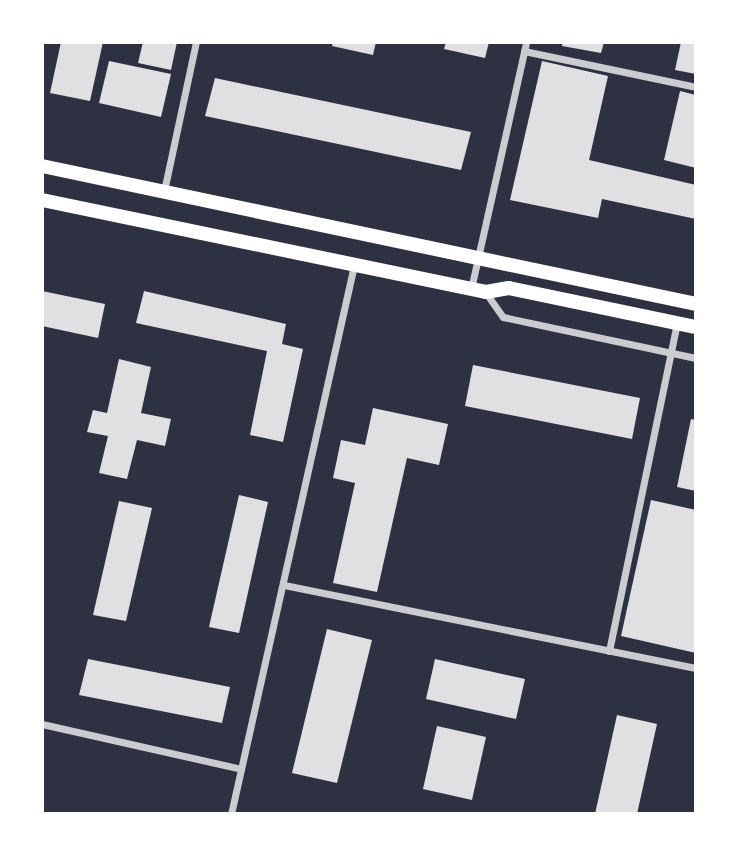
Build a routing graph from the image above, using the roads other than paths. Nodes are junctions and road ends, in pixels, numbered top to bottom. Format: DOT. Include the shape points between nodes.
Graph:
graph roads {
  1 [pos="196,42"];
  2 [pos="525,46"];
  3 [pos="696,87"];
  4 [pos="42,166"];
  5 [pos="164,191"];
  6 [pos="42,200"];
  7 [pos="478,258"];
  8 [pos="354,264"];
  9 [pos="479,290"];
  10 [pos="696,304"];
  11 [pos="677,323"];
  12 [pos="696,327"];
  13 [pos="696,358"];
  14 [pos="284,585"];
  15 [pos="609,651"];
  16 [pos="696,668"];
  17 [pos="42,724"];
  18 [pos="241,769"];
  19 [pos="231,814"];
  1 -- 5 [label="street"];
  2 -- 3 [label="street"];
  2 -- 7 [label="street"];
  4 -- 5 [label="main road"];
  5 -- 7 [label="main road"];
  6 -- 8 [label="main road"];
  7 -- 9 [label="street"];
  7 -- 10 [label="main road"];
  8 -- 9 [label="main road"];
  8 -- 14 [label="street"];
  9 -- 11 [label="main road" via="509,288"];
  9 -- 13 [label="street" via="503,317"];
  11 -- 12 [label="main road"];
  11 -- 15 [label="street"];
  14 -- 15 [label="street"];
  14 -- 18 [label="street"];
  15 -- 16 [label="street"];
  17 -- 18 [label="street"];
  18 -- 19 [label="street"];
}
